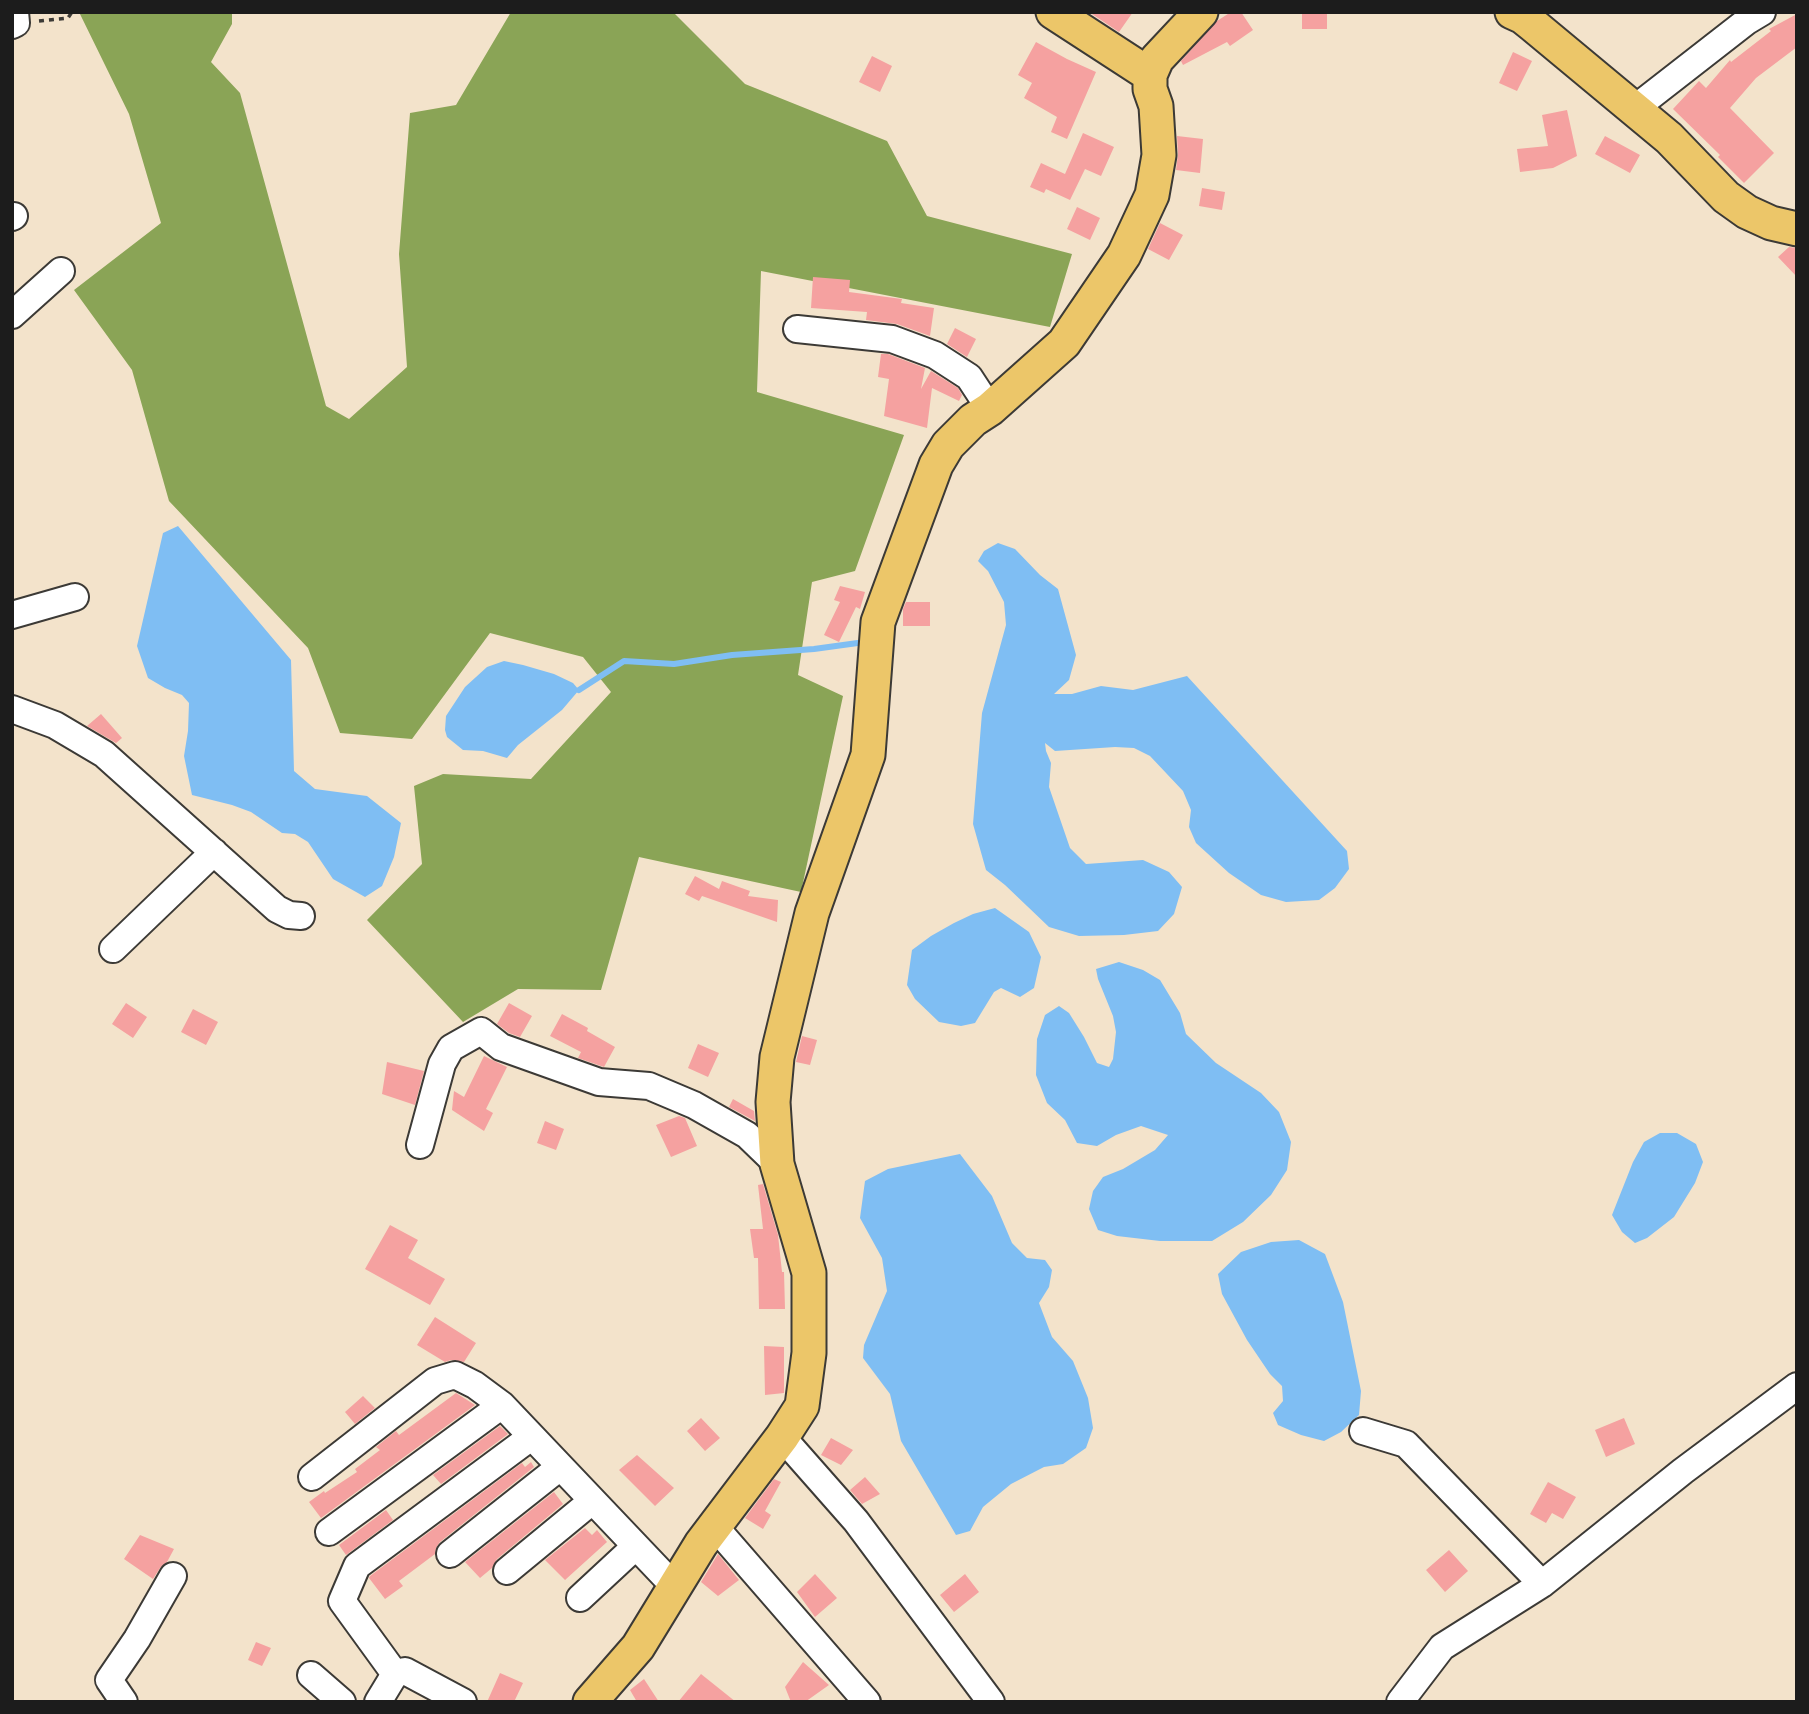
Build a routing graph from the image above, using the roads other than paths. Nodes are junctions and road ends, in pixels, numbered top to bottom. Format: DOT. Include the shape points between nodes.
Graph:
graph roads {
  1 [pos="1053,12"];
  2 [pos="1201,12"];
  3 [pos="1512,12"];
  4 [pos="1762,12"];
  5 [pos="1150,75"];
  6 [pos="1634,109"];
  7 [pos="1797,229"];
  8 [pos="61,271"];
  9 [pos="12,315"];
  10 [pos="797,329"];
  11 [pos="990,410"];
  12 [pos="75,597"];
  13 [pos="12,615"];
  14 [pos="12,709"];
  15 [pos="214,852"];
  16 [pos="301,916"];
  17 [pos="113,949"];
  18 [pos="420,1145"];
  19 [pos="777,1164"];
  20 [pos="1797,1386"];
  21 [pos="502,1405"];
  22 [pos="1363,1431"];
  23 [pos="531,1437"];
  24 [pos="782,1437"];
  25 [pos="560,1467"];
  26 [pos="312,1477"];
  27 [pos="592,1501"];
  28 [pos="715,1527"];
  29 [pos="329,1532"];
  30 [pos="636,1546"];
  31 [pos="450,1554"];
  32 [pos="507,1571"];
  33 [pos="173,1576"];
  34 [pos="1542,1584"];
  35 [pos="675,1587"];
  36 [pos="580,1598"];
  37 [pos="311,1675"];
  38 [pos="395,1675"];
  39 [pos="124,1702"];
  40 [pos="342,1702"];
  41 [pos="378,1702"];
  42 [pos="463,1702"];
  43 [pos="590,1702"];
  44 [pos="867,1702"];
  45 [pos="991,1702"];
  46 [pos="1400,1702"];
  1 -- 5 [label="main road"];
  2 -- 5 [label="main road" via="1157,59"];
  3 -- 6 [label="main road"];
  4 -- 6 [label="street"];
  5 -- 11 [label="main road" via="1159,155 1152,195 1124,255 1064,343"];
  6 -- 7 [label="main road" via="1726,197 1771,223"];
  8 -- 9 [label="street"];
  10 -- 11 [label="street" via="892,339 934,355 969,377"];
  11 -- 19 [label="main road" via="948,445 936,465 878,622 868,755 813,913 777,1057 773,1102"];
  12 -- 13 [label="street"];
  14 -- 15 [label="street" via="55,725 104,754"];
  15 -- 16 [label="street" via="277,909"];
  15 -- 17 [label="street"];
  18 -- 19 [label="street" via="442,1064 451,1048 481,1031 501,1047 598,1082 649,1086 694,1105 747,1135"];
  19 -- 24 [label="main road" via="809,1273 809,1353 802,1406"];
  20 -- 34 [label="street"];
  21 -- 23 [label="street"];
  21 -- 26 [label="street" via="455,1375 435,1381"];
  21 -- 29 [label="street"];
  22 -- 34 [label="street" via="1406,1444"];
  23 -- 25 [label="street"];
  23 -- 38 [label="street" via="357,1566 342,1601"];
  24 -- 28 [label="main road"];
  24 -- 45 [label="street" via="856,1521"];
  25 -- 27 [label="street"];
  25 -- 31 [label="street"];
  27 -- 30 [label="street"];
  27 -- 32 [label="street"];
  28 -- 35 [label="main road"];
  28 -- 44 [label="street"];
  30 -- 35 [label="street"];
  30 -- 36 [label="street"];
  33 -- 39 [label="street" via="109,1680"];
  34 -- 46 [label="street" via="1443,1647"];
  35 -- 43 [label="main road" via="638,1647"];
  37 -- 40 [label="street"];
  38 -- 41 [label="street"];
  38 -- 42 [label="street" via="405,1671"];
}
